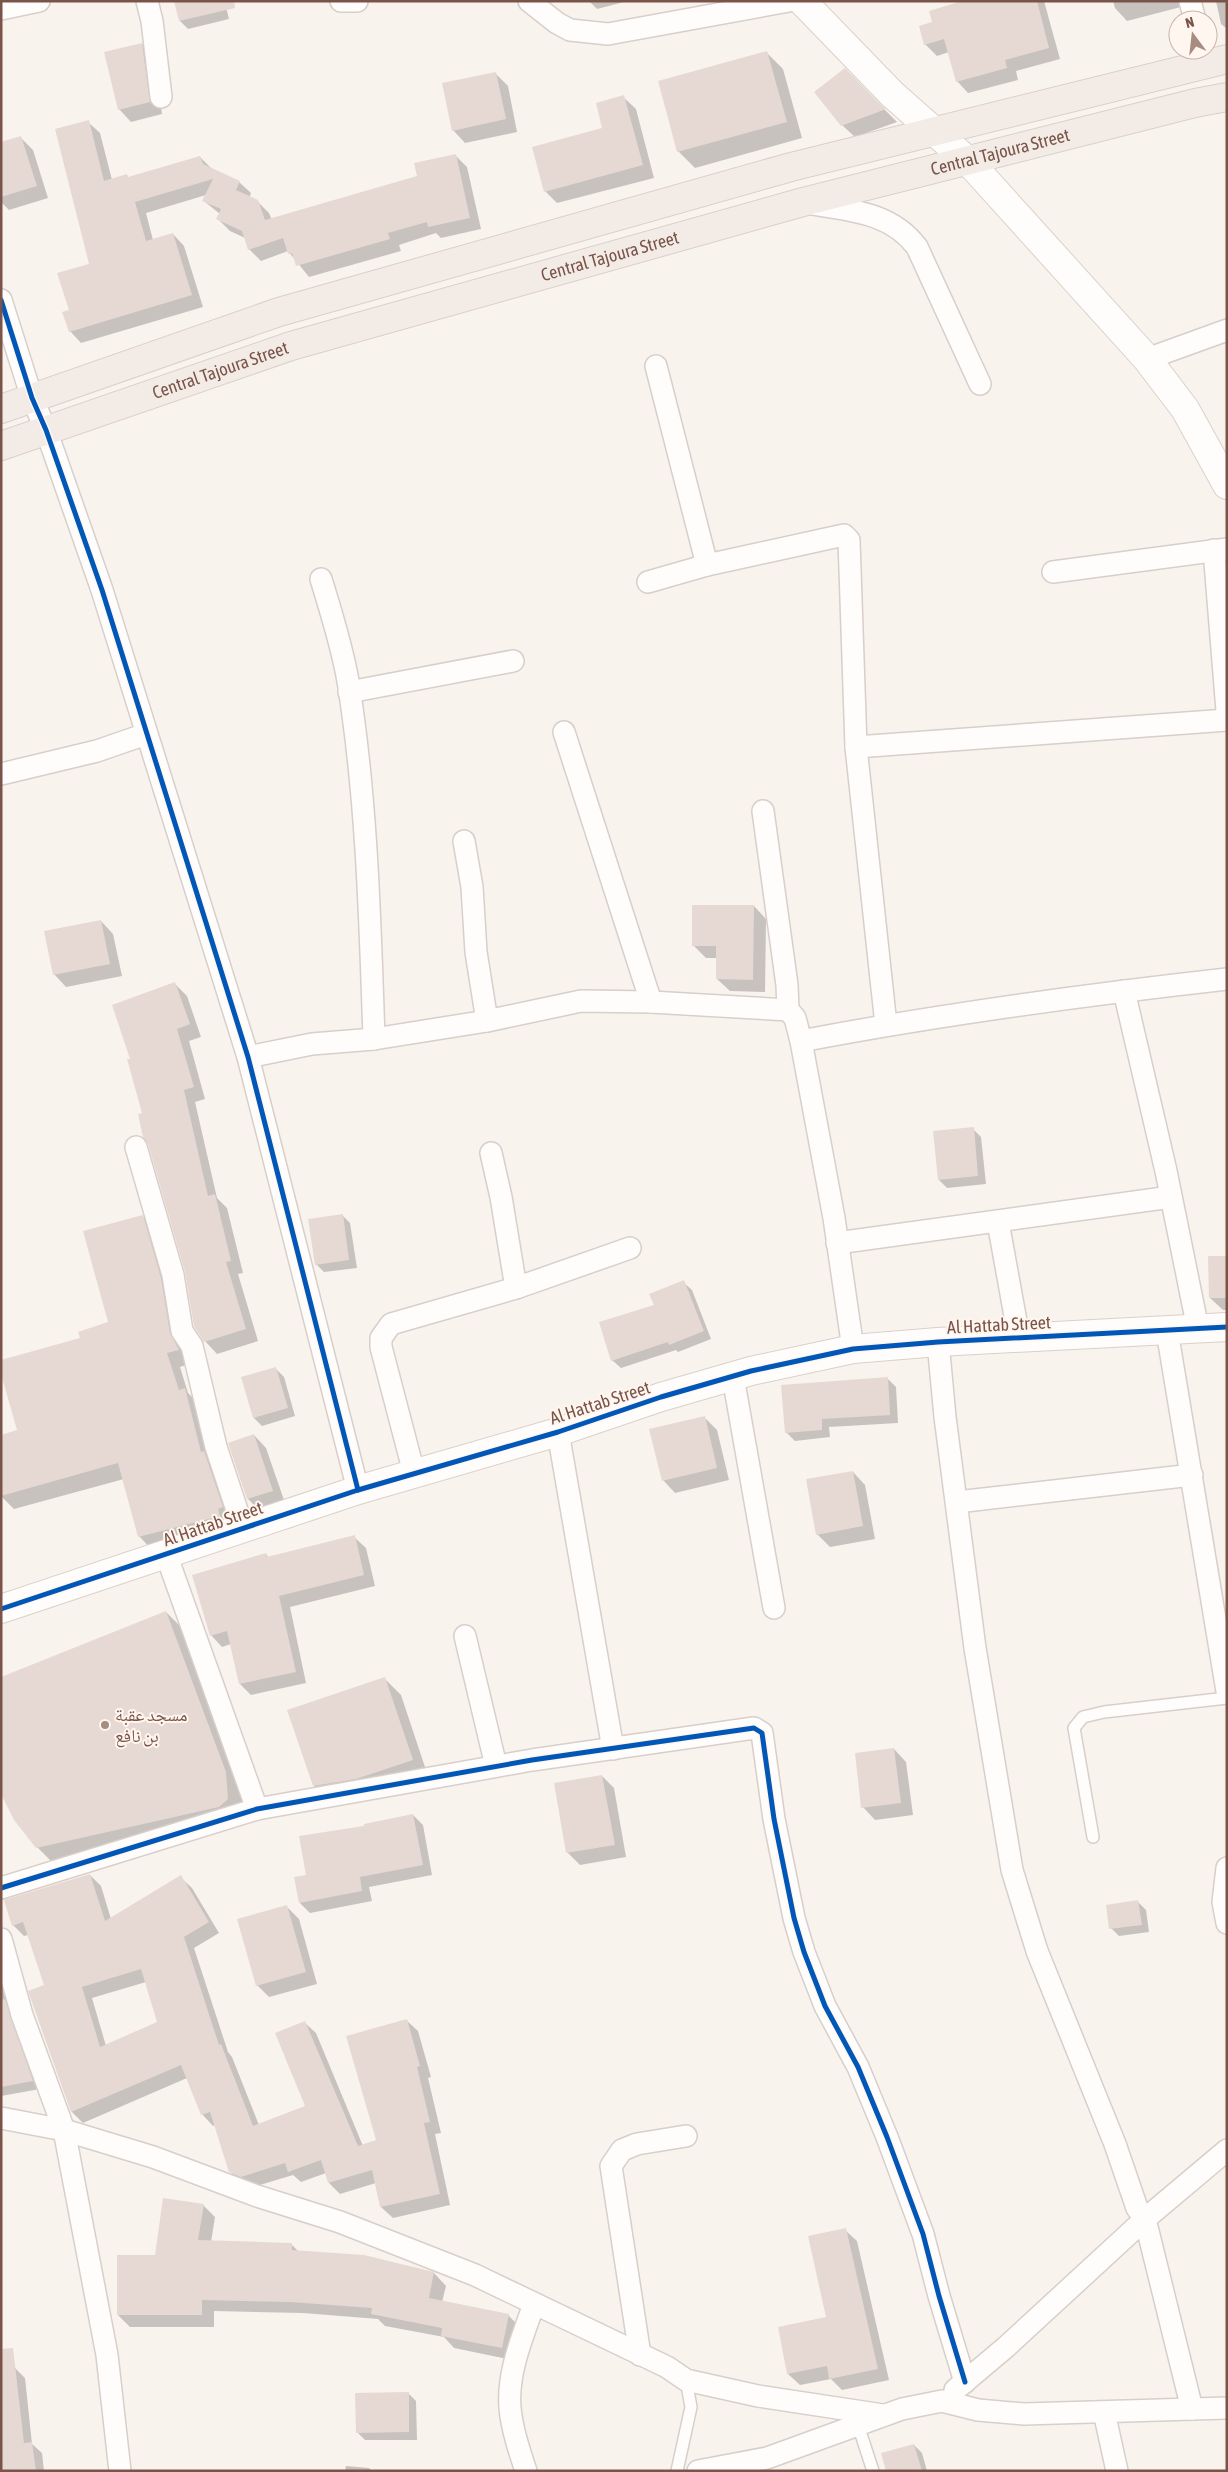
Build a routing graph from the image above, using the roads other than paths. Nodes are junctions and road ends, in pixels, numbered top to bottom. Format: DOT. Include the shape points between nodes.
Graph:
graph roads {
  1 [pos="39,1"];
  2 [pos="147,1"];
  3 [pos="341,1"];
  4 [pos="357,1"];
  5 [pos="529,1"];
  6 [pos="789,1"];
  7 [pos="802,1"];
  8 [pos="1,9"];
  9 [pos="1201,60"];
  10 [pos="161,97"];
  11 [pos="1227,97"];
  12 [pos="936,132"];
  13 [pos="969,162"];
  14 [pos="803,202"];
  15 [pos="1,300"];
  16 [pos="1227,330"];
  17 [pos="1147,359"];
  18 [pos="656,366"];
  19 [pos="980,384"];
  20 [pos="32,398"];
  21 [pos="1,409"];
  22 [pos="46,430"];
  23 [pos="1,446"];
  24 [pos="1227,485"];
  25 [pos="1221,550"];
  26 [pos="707,565"];
  27 [pos="1053,572"];
  28 [pos="321,578"];
  29 [pos="648,582"];
  30 [pos="513,660"];
  31 [pos="349,692"];
  32 [pos="1227,711"];
  33 [pos="1227,720"];
  34 [pos="564,732"];
  35 [pos="146,734"];
  36 [pos="856,747"];
  37 [pos="1,774"];
  38 [pos="763,811"];
  39 [pos="464,841"];
  40 [pos="1227,979"];
  41 [pos="1124,991"];
  42 [pos="651,1002"];
  43 [pos="788,1010"];
  44 [pos="487,1020"];
  45 [pos="886,1025"];
  46 [pos="374,1039"];
  47 [pos="801,1042"];
  48 [pos="248,1057"];
  49 [pos="136,1147"];
  50 [pos="491,1153"];
  51 [pos="1171,1197"];
  52 [pos="998,1222"];
  53 [pos="837,1243"];
  54 [pos="630,1248"];
  55 [pos="516,1288"];
  56 [pos="1227,1327"];
  57 [pos="1198,1329"];
  58 [pos="1167,1331"];
  59 [pos="1019,1338"];
  60 [pos="938,1342"];
  61 [pos="853,1349"];
  62 [pos="733,1377"];
  63 [pos="558,1432"];
  64 [pos="414,1473"];
  65 [pos="1192,1475"];
  66 [pos="358,1490"];
  67 [pos="957,1502"];
  68 [pos="243,1528"];
  69 [pos="166,1554"];
  70 [pos="774,1608"];
  71 [pos="1,1609"];
  72 [pos="465,1636"];
  73 [pos="1227,1690"];
  74 [pos="1227,1698"];
  75 [pos="613,1749"];
  76 [pos="496,1766"];
  77 [pos="257,1809"];
  78 [pos="1093,1838"];
  79 [pos="1227,1868"];
  80 [pos="1,1888"];
  81 [pos="1227,1923"];
  82 [pos="1,1939"];
  83 [pos="1,2118"];
  84 [pos="64,2130"];
  85 [pos="686,2136"];
  86 [pos="1227,2150"];
  87 [pos="1145,2219"];
  88 [pos="534,2304"];
  89 [pos="640,2355"];
  90 [pos="686,2380"];
  91 [pos="965,2382"];
  92 [pos="942,2401"];
  93 [pos="1227,2408"];
  94 [pos="1192,2409"];
  95 [pos="1104,2412"];
  96 [pos="884,2415"];
  97 [pos="858,2425"];
  98 [pos="769,2464"];
  99 [pos="120,2471"];
  100 [pos="526,2471"];
  101 [pos="677,2471"];
  102 [pos="698,2471"];
  103 [pos="873,2471"];
  104 [pos="1117,2471"];
  1 -- 8 [label="street"];
  2 -- 10 [label="street"];
  3 -- 4 [label="street"];
  5 -- 6 [label="street" via="570,30 608,34"];
  7 -- 12 [label="street" via="892,94"];
  9 -- 12 [label="main road"];
  11 -- 13 [label="main road, Central Tajoura Street"];
  12 -- 13 [label="street"];
  12 -- 20 [label="main road" via="791,167 279,312"];
  13 -- 14 [label="main road, Central Tajoura Street"];
  13 -- 17 [label="street"];
  14 -- 19 [label="street" via="887,219 906,232 917,246"];
  14 -- 22 [label="main road, Central Tajoura Street" via="291,346"];
  15 -- 20 [label="street"];
  16 -- 17 [label="street"];
  17 -- 24 [label="street" via="1185,409"];
  18 -- 26 [label="street"];
  20 -- 21 [label="main road"];
  20 -- 22 [label="street"];
  22 -- 23 [label="main road, Central Tajoura Street"];
  22 -- 35 [label="street" via="102,590"];
  25 -- 27 [label="street"];
  25 -- 32 [label="street"];
  26 -- 29 [label="street"];
  26 -- 36 [label="street" via="847,536 850,546"];
  28 -- 31 [label="street"];
  30 -- 31 [label="street"];
  31 -- 46 [label="street" via="366,833"];
  33 -- 36 [label="street"];
  34 -- 42 [label="street"];
  35 -- 37 [label="street" via="97,751"];
  35 -- 48 [label="street"];
  36 -- 45 [label="street"];
  38 -- 43 [label="street"];
  39 -- 44 [label="street"];
  40 -- 41 [label="street"];
  41 -- 45 [label="street"];
  41 -- 51 [label="street"];
  42 -- 43 [label="street"];
  42 -- 44 [label="street" via="581,1001"];
  43 -- 47 [label="street" via="795,1018"];
  44 -- 46 [label="street"];
  45 -- 47 [label="street"];
  46 -- 48 [label="street" via="312,1044"];
  47 -- 53 [label="street"];
  48 -- 66 [label="street"];
  49 -- 68 [label="street" via="173,1275 182,1331 192,1346 216,1447"];
  50 -- 55 [label="street"];
  51 -- 52 [label="street"];
  51 -- 57 [label="street"];
  52 -- 53 [label="street"];
  52 -- 59 [label="street"];
  53 -- 61 [label="street"];
  54 -- 55 [label="street"];
  55 -- 64 [label="street" via="391,1324 380,1338"];
  56 -- 57 [label="street, Al Hattab Street"];
  57 -- 58 [label="street, Al Hattab Street"];
  58 -- 59 [label="street, Al Hattab Street"];
  58 -- 65 [label="street"];
  59 -- 60 [label="street, Al Hattab Street"];
  60 -- 61 [label="street, Al Hattab Street"];
  60 -- 67 [label="street"];
  61 -- 62 [label="street, Al Hattab Street"];
  62 -- 63 [label="street, Al Hattab Street" via="661,1397"];
  62 -- 70 [label="street"];
  63 -- 64 [label="street, Al Hattab Street"];
  63 -- 75 [label="street"];
  64 -- 66 [label="street, Al Hattab Street"];
  65 -- 67 [label="street"];
  65 -- 73 [label="street"];
  66 -- 68 [label="street, Al Hattab Street"];
  67 -- 87 [label="street" via="975,1648 1012,1870 1037,1951 1137,2208"];
  68 -- 69 [label="street, Al Hattab Street"];
  69 -- 71 [label="street, Al Hattab Street"];
  69 -- 77 [label="street"];
  72 -- 76 [label="street"];
  74 -- 78 [label="lane" via="1083,1717 1074,1728"];
  75 -- 76 [label="street"];
  75 -- 91 [label="street" via="754,1728 762,1733 774,1819 804,1952 825,2006 858,2067 923,2234"];
  76 -- 77 [label="street"];
  77 -- 80 [label="street"];
  79 -- 81 [label="street" via="1223,1902"];
  82 -- 84 [label="street" via="22,2015"];
  83 -- 84 [label="street"];
  84 -- 88 [label="street" via="153,2157 257,2196 340,2222 475,2275"];
  84 -- 99 [label="street" via="107,2355"];
  85 -- 89 [label="street" via="637,2144 622,2150 611,2166"];
  86 -- 87 [label="street"];
  87 -- 91 [label="street"];
  87 -- 94 [label="street"];
  88 -- 89 [label="street"];
  88 -- 100 [label="street" via="518,2352 510,2392 515,2438"];
  89 -- 90 [label="street"];
  90 -- 96 [label="street" via="758,2396"];
  90 -- 101 [label="lane" via="691,2407"];
  91 -- 92 [label="street"];
  92 -- 95 [label="street" via="978,2410 1024,2414"];
  92 -- 96 [label="street"];
  93 -- 94 [label="street"];
  94 -- 95 [label="street"];
  95 -- 104 [label="street"];
  96 -- 97 [label="street"];
  97 -- 98 [label="street"];
  97 -- 103 [label="lane"];
  98 -- 102 [label="street"];
}
